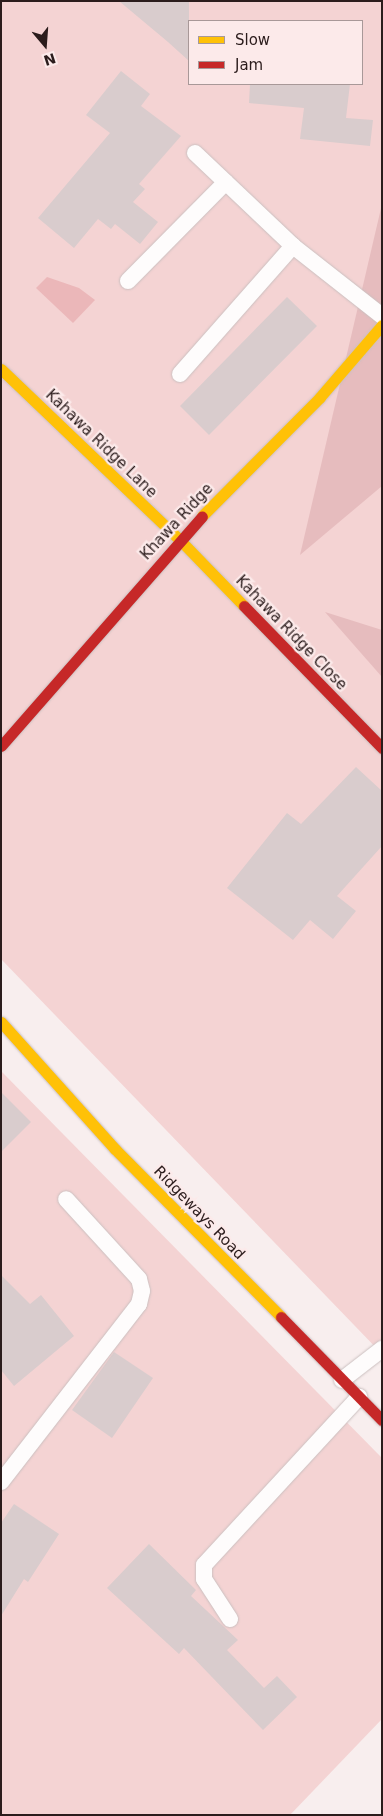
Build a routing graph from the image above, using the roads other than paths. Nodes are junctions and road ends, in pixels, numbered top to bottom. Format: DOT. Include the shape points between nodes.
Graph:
graph roads {
  1 [pos="195,153"];
  2 [pos="226,182"];
  3 [pos="293,246"];
  4 [pos="128,281"];
  5 [pos="382,316"];
  6 [pos="382,326"];
  7 [pos="1,369"];
  8 [pos="180,374"];
  9 [pos="179,539"];
  10 [pos="1,746"];
  11 [pos="382,748"];
  12 [pos="1,1022"];
  13 [pos="66,1199"];
  14 [pos="382,1349"];
  15 [pos="342,1380"];
  16 [pos="359,1397"];
  17 [pos="382,1420"];
  18 [pos="1,1482"];
  19 [pos="230,1619"];
  1 -- 2 [label="lane"];
  2 -- 3 [label="lane"];
  2 -- 4 [label="lane"];
  3 -- 5 [label="lane"];
  3 -- 8 [label="lane"];
  6 -- 9 [label="street, Khawa Ridge" via="320,397"];
  7 -- 9 [label="street, Kahawa Ridge Lane"];
  9 -- 10 [label="street, Khawa Ridge"];
  9 -- 11 [label="street, Kahawa Ridge Close"];
  12 -- 15 [label="street, Ridgeways Road" via="115,1149"];
  13 -- 18 [label="lane" via="139,1279 140,1297"];
  14 -- 15 [label="lane"];
  15 -- 16 [label="street, Ridgeways Road"];
  16 -- 17 [label="street, Ridgeways Road"];
  16 -- 19 [label="lane" via="204,1565 204,1580"];
}
